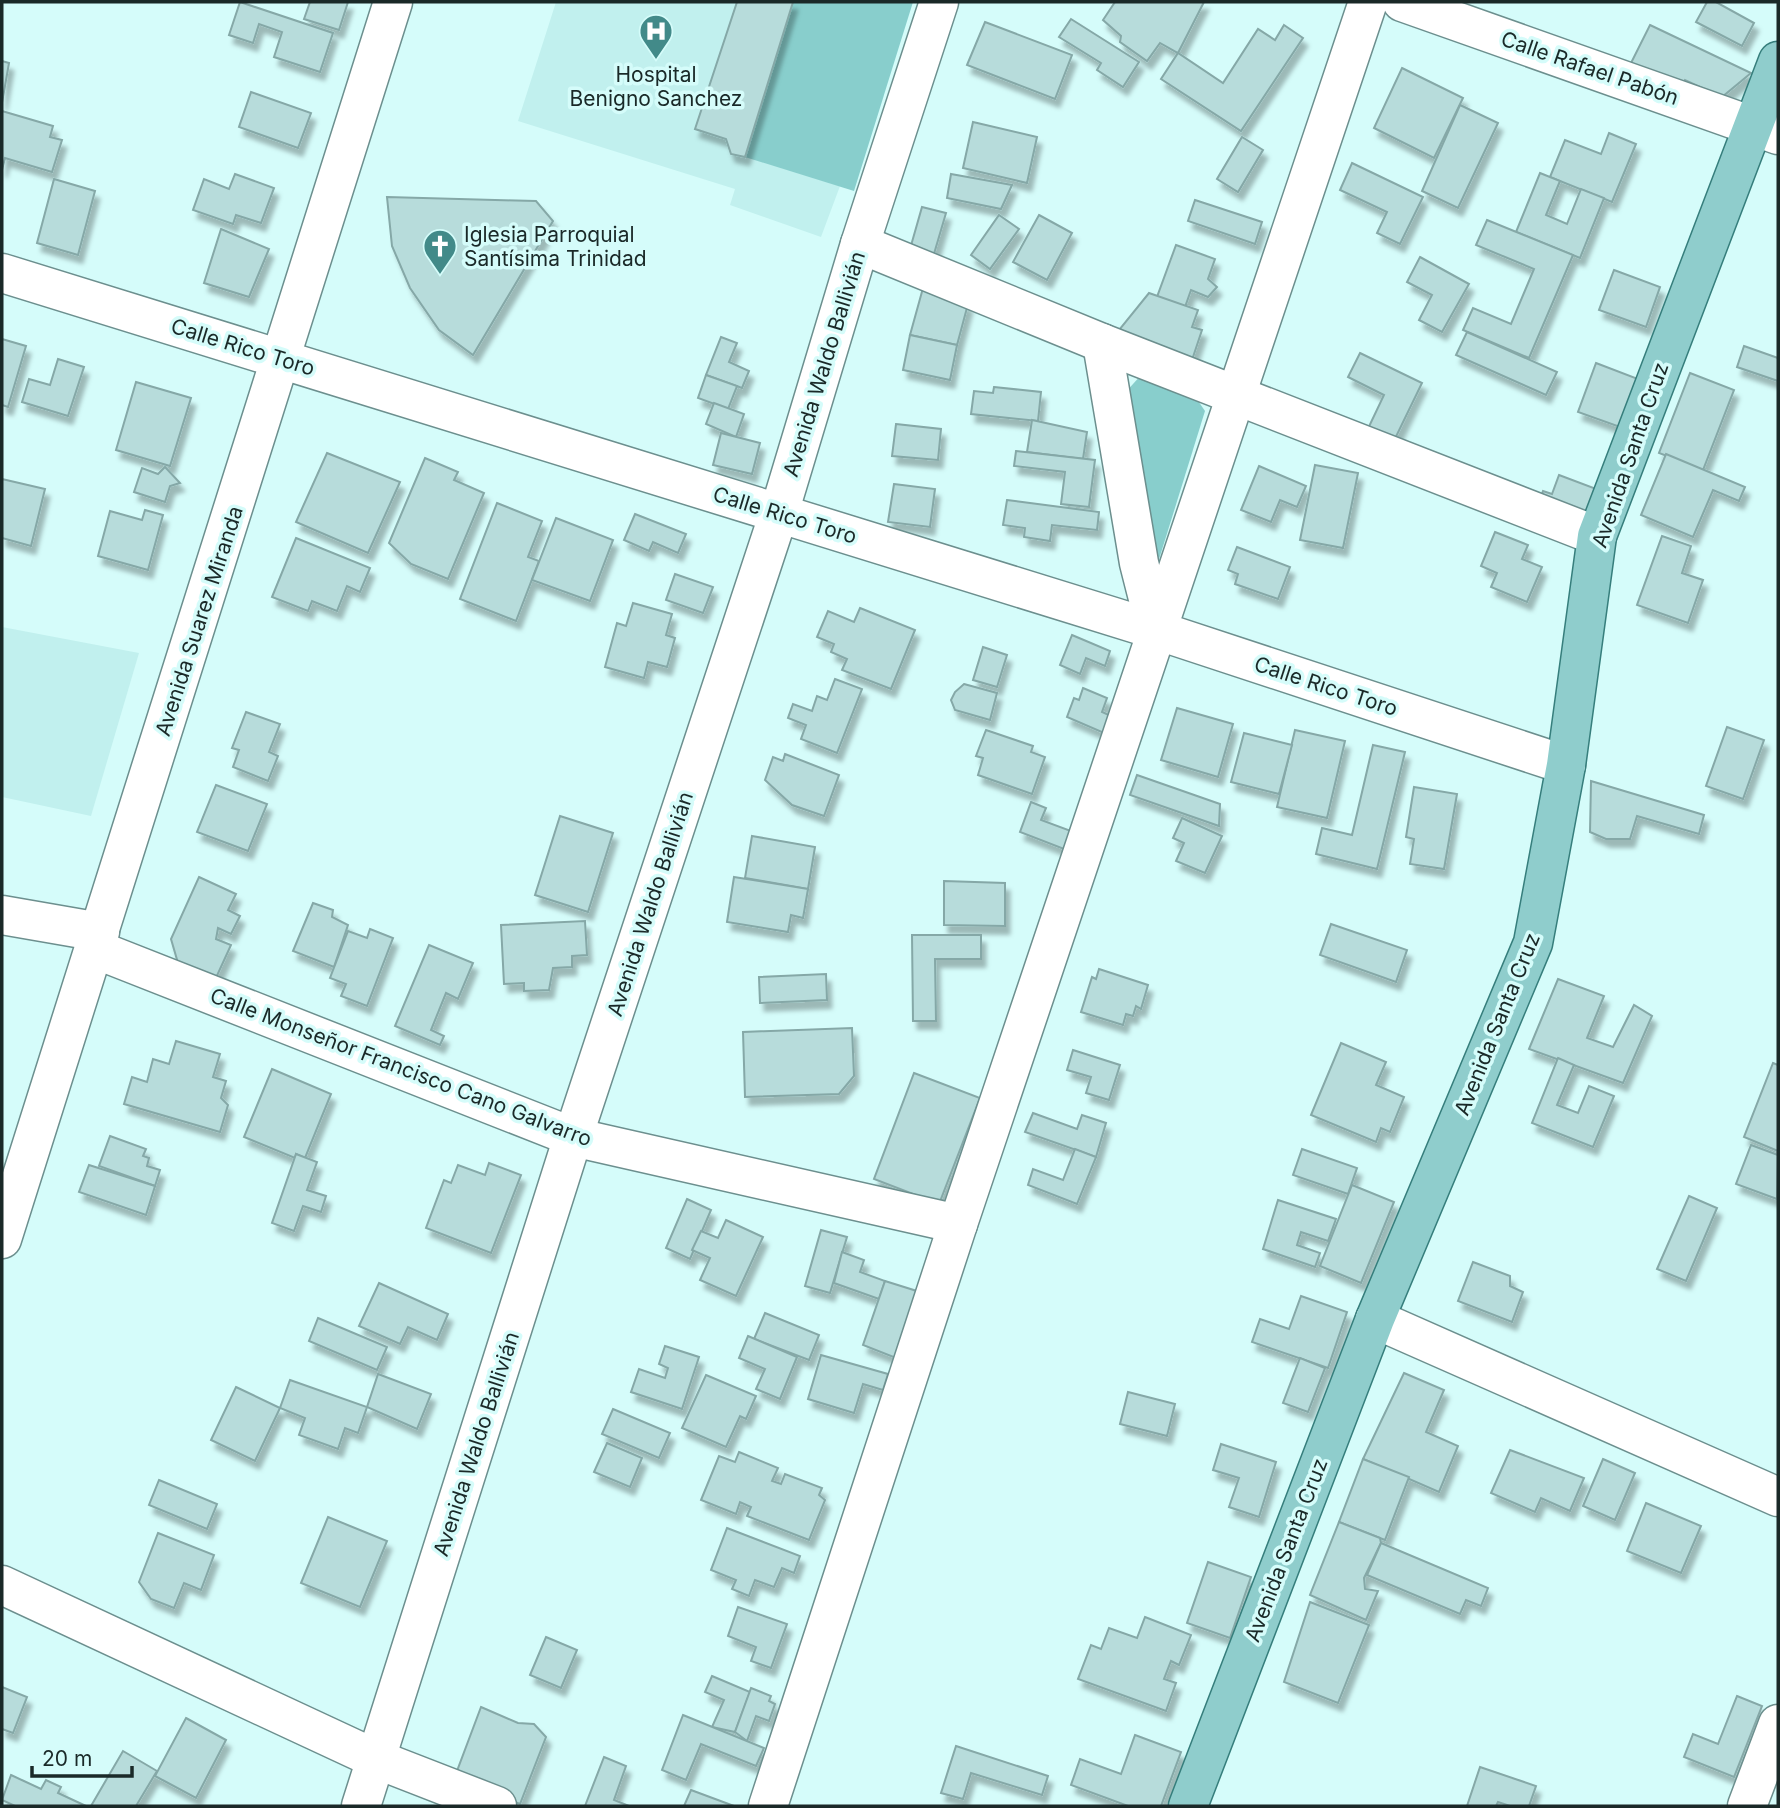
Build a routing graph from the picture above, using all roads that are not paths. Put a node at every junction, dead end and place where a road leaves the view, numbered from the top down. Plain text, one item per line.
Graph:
1 (393, 2) edge
2 (939, 2) edge
3 (1368, 2) edge
4 (1402, 2) edge
5 (1778, 61) edge
6 (1765, 130) edge
7 (860, 244) junction
8 (2, 273) edge
9 (1102, 343) junction
10 (282, 359) junction
11 (1237, 395) junction
12 (779, 513) junction
13 (1597, 536) junction
14 (1156, 630) junction
15 (1566, 765) junction
16 (2, 915) edge
17 (97, 940) junction
18 (573, 1137) junction
19 (958, 1224) junction
20 (2, 1238) edge
21 (1375, 1319) junction
22 (1778, 1497) edge
23 (2, 1585) edge
24 (1778, 1724) edge
25 (376, 1759) junction
26 (361, 1806) edge
27 (497, 1806) edge
28 (768, 1806) edge
29 (1188, 1806) edge
30 (1747, 1806) edge

1 - 10 street, Avenida Suarez Miranda
2 - 7 street, Avenida Waldo Ballivián
3 - 11 street
4 - 6 street, Calle Rafael Pabón
5 - 6 main road, Avenida Santa Cruz
6 - 13 main road, Avenida Santa Cruz
7 - 9 street
7 - 12 street, Avenida Waldo Ballivián
8 - 10 street, Calle Rico Toro
9 - 11 street
9 - 14 street
10 - 12 street, Calle Rico Toro
10 - 17 street, Avenida Suarez Miranda
11 - 13 street
11 - 14 street
12 - 14 street, Calle Rico Toro
12 - 18 street, Avenida Waldo Ballivián
13 - 15 main road, Avenida Santa Cruz
14 - 15 street, Calle Rico Toro
14 - 19 street
15 - 21 main road, Avenida Santa Cruz
16 - 17 street, Calle Monseñor Francisco Cano Galvarro
17 - 18 street, Calle Monseñor Francisco Cano Galvarro
17 - 20 street, Avenida Suarez Miranda
18 - 19 street, Calle Monseñor Francisco Cano Galvarro
18 - 25 street, Avenida Waldo Ballivián
19 - 28 street
21 - 22 street
21 - 29 main road, Avenida Santa Cruz
23 - 25 street
24 - 30 street
25 - 26 street, Avenida Waldo Ballivián
25 - 27 street

